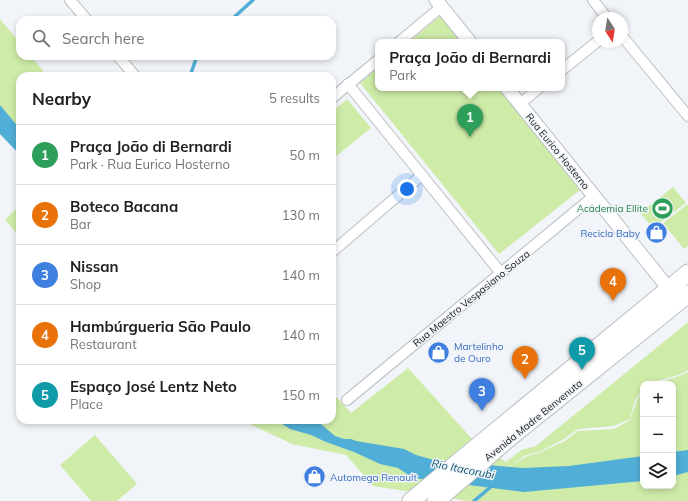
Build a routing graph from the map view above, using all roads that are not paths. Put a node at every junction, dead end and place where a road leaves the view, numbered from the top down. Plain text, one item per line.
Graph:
1 (70, 0) edge
2 (593, 0) edge
3 (438, 3) edge
4 (603, 12) edge
5 (84, 16) edge
6 (402, 39) edge
7 (468, 39) edge
8 (628, 43) edge
9 (592, 47) edge
10 (121, 60) edge
11 (375, 62) edge
12 (565, 68) edge
13 (132, 72) edge
14 (348, 84) junction
15 (509, 91) edge
16 (535, 91) edge
17 (336, 94) edge
18 (520, 104) junction
19 (688, 116) edge
20 (422, 175) junction
21 (594, 196) junction
22 (336, 249) edge
23 (501, 273) junction
24 (688, 273) edge
25 (678, 295) edge
26 (347, 400) dead end
27 (411, 501) edge
28 (436, 501) edge

1 - 5 street
2 - 4 street
3 - 6 street
3 - 7 street
8 - 19 street
9 - 12 street
10 - 13 street
11 - 14 street
14 - 17 street
14 - 20 street
15 - 18 street, Rua Eurico Hosterno
16 - 18 street
18 - 21 street, Rua Eurico Hosterno
20 - 22 street
20 - 23 street
21 - 23 street, Rua Maestro Vespasiano Souza
21 - 25 street, Rua Eurico Hosterno
23 - 26 street, Rua Maestro Vespasiano Souza
24 - 25 main road, Avenida Madre Benvenuta
25 - 27 main road, Avenida Madre Benvenuta
25 - 28 main road, Avenida Madre Benvenuta

